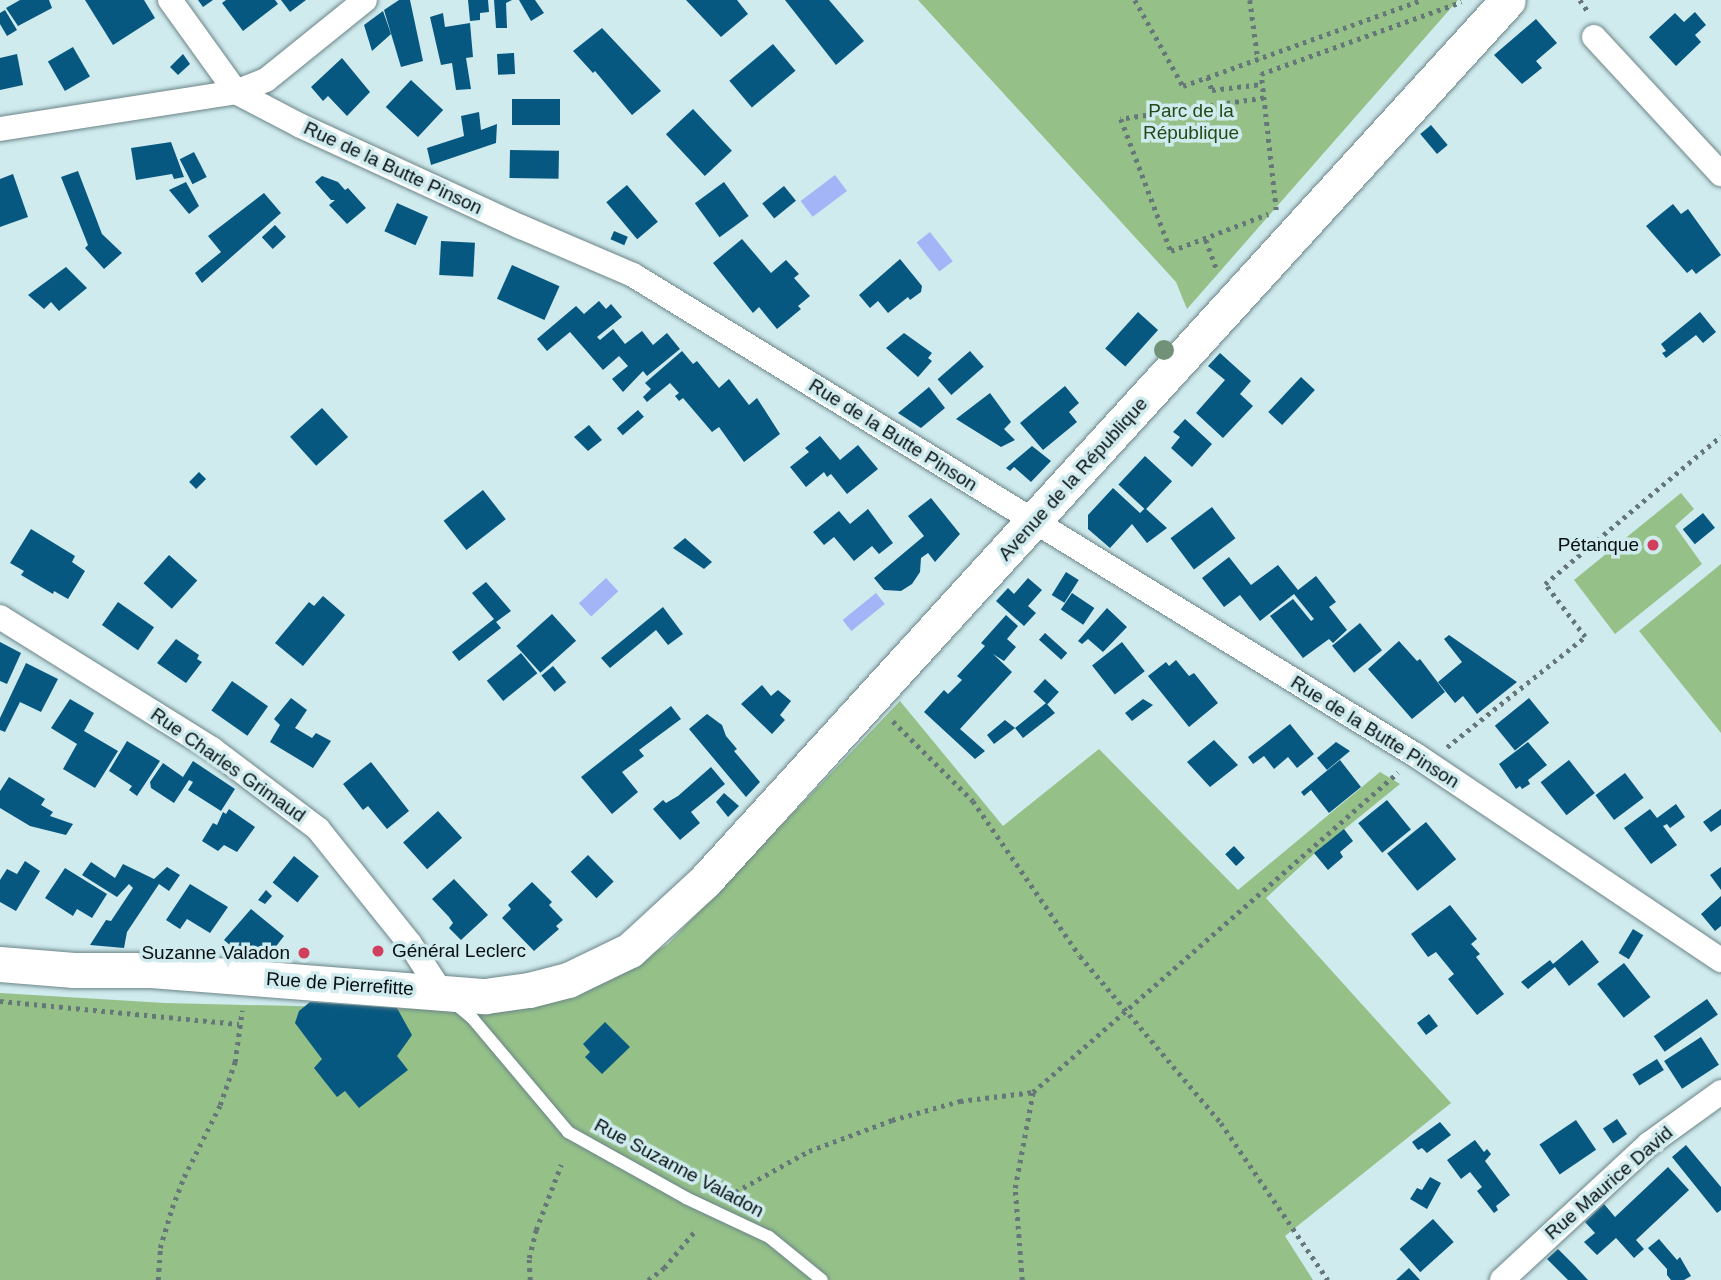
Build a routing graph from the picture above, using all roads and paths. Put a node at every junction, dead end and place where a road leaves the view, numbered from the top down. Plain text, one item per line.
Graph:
1 (170, 0) edge
2 (365, 0) edge
3 (1135, 0) edge
4 (1250, 0) edge
5 (1422, 0) edge
6 (1467, 0) edge
7 (1508, 0) edge
8 (1594, 37) dead end
9 (1258, 59) junction
10 (1208, 77) junction
11 (1262, 84) junction
12 (236, 92) junction
13 (1264, 98) junction
14 (0, 129) edge
15 (1721, 174) edge
16 (1276, 211) junction
17 (1277, 219) dead end
18 (1206, 240) junction
19 (1220, 282) dead end
20 (1721, 436) edge
21 (1033, 523) junction
22 (0, 617) edge
23 (871, 700) junction
24 (1423, 760) junction
25 (630, 950) joint
26 (1721, 960) edge
27 (0, 964) edge
28 (247, 977) junction
29 (441, 992) junction
30 (0, 1001) edge
31 (1127, 1012) junction
32 (239, 1024) junction
33 (1721, 1092) edge
34 (1033, 1093) junction
35 (561, 1165) dead end
36 (709, 1208) junction
37 (694, 1232) dead end
38 (158, 1280) edge
39 (530, 1280) edge
40 (648, 1280) edge
41 (822, 1280) edge
42 (1022, 1280) edge
43 (1328, 1280) edge
44 (1502, 1280) edge

1 - 12 street
2 - 12 street
3 - 10 path
4 - 9 path
5 - 9 path
6 - 11 path
7 - 21 street, Avenue de la République
8 - 15 street
9 - 10 path
10 - 11 path
11 - 13 path
12 - 14 street
12 - 21 street, Rue de la Butte Pinson
13 - 16 path
13 - 18 path
16 - 17 path
16 - 18 path
18 - 19 path
20 - 24 path
21 - 23 street, Avenue de la République
21 - 24 street, Rue de la Butte Pinson
22 - 29 street, Rue Charles Grimaud
23 - 25 street, Avenue de la République
23 - 31 path
24 - 26 street, Rue de la Butte Pinson
24 - 31 path
25 - 29 street, Rue de Pierrefitte
27 - 28 street, Rue de Pierrefitte
28 - 29 street, Rue de Pierrefitte
28 - 32 path
29 - 36 lane, Rue Suzanne Valadon
30 - 32 path
31 - 34 path
31 - 43 path
32 - 38 path
33 - 44 street, Rue Maurice David
34 - 36 path
34 - 42 path
35 - 39 path
36 - 41 lane, Rue Suzanne Valadon
37 - 40 path

